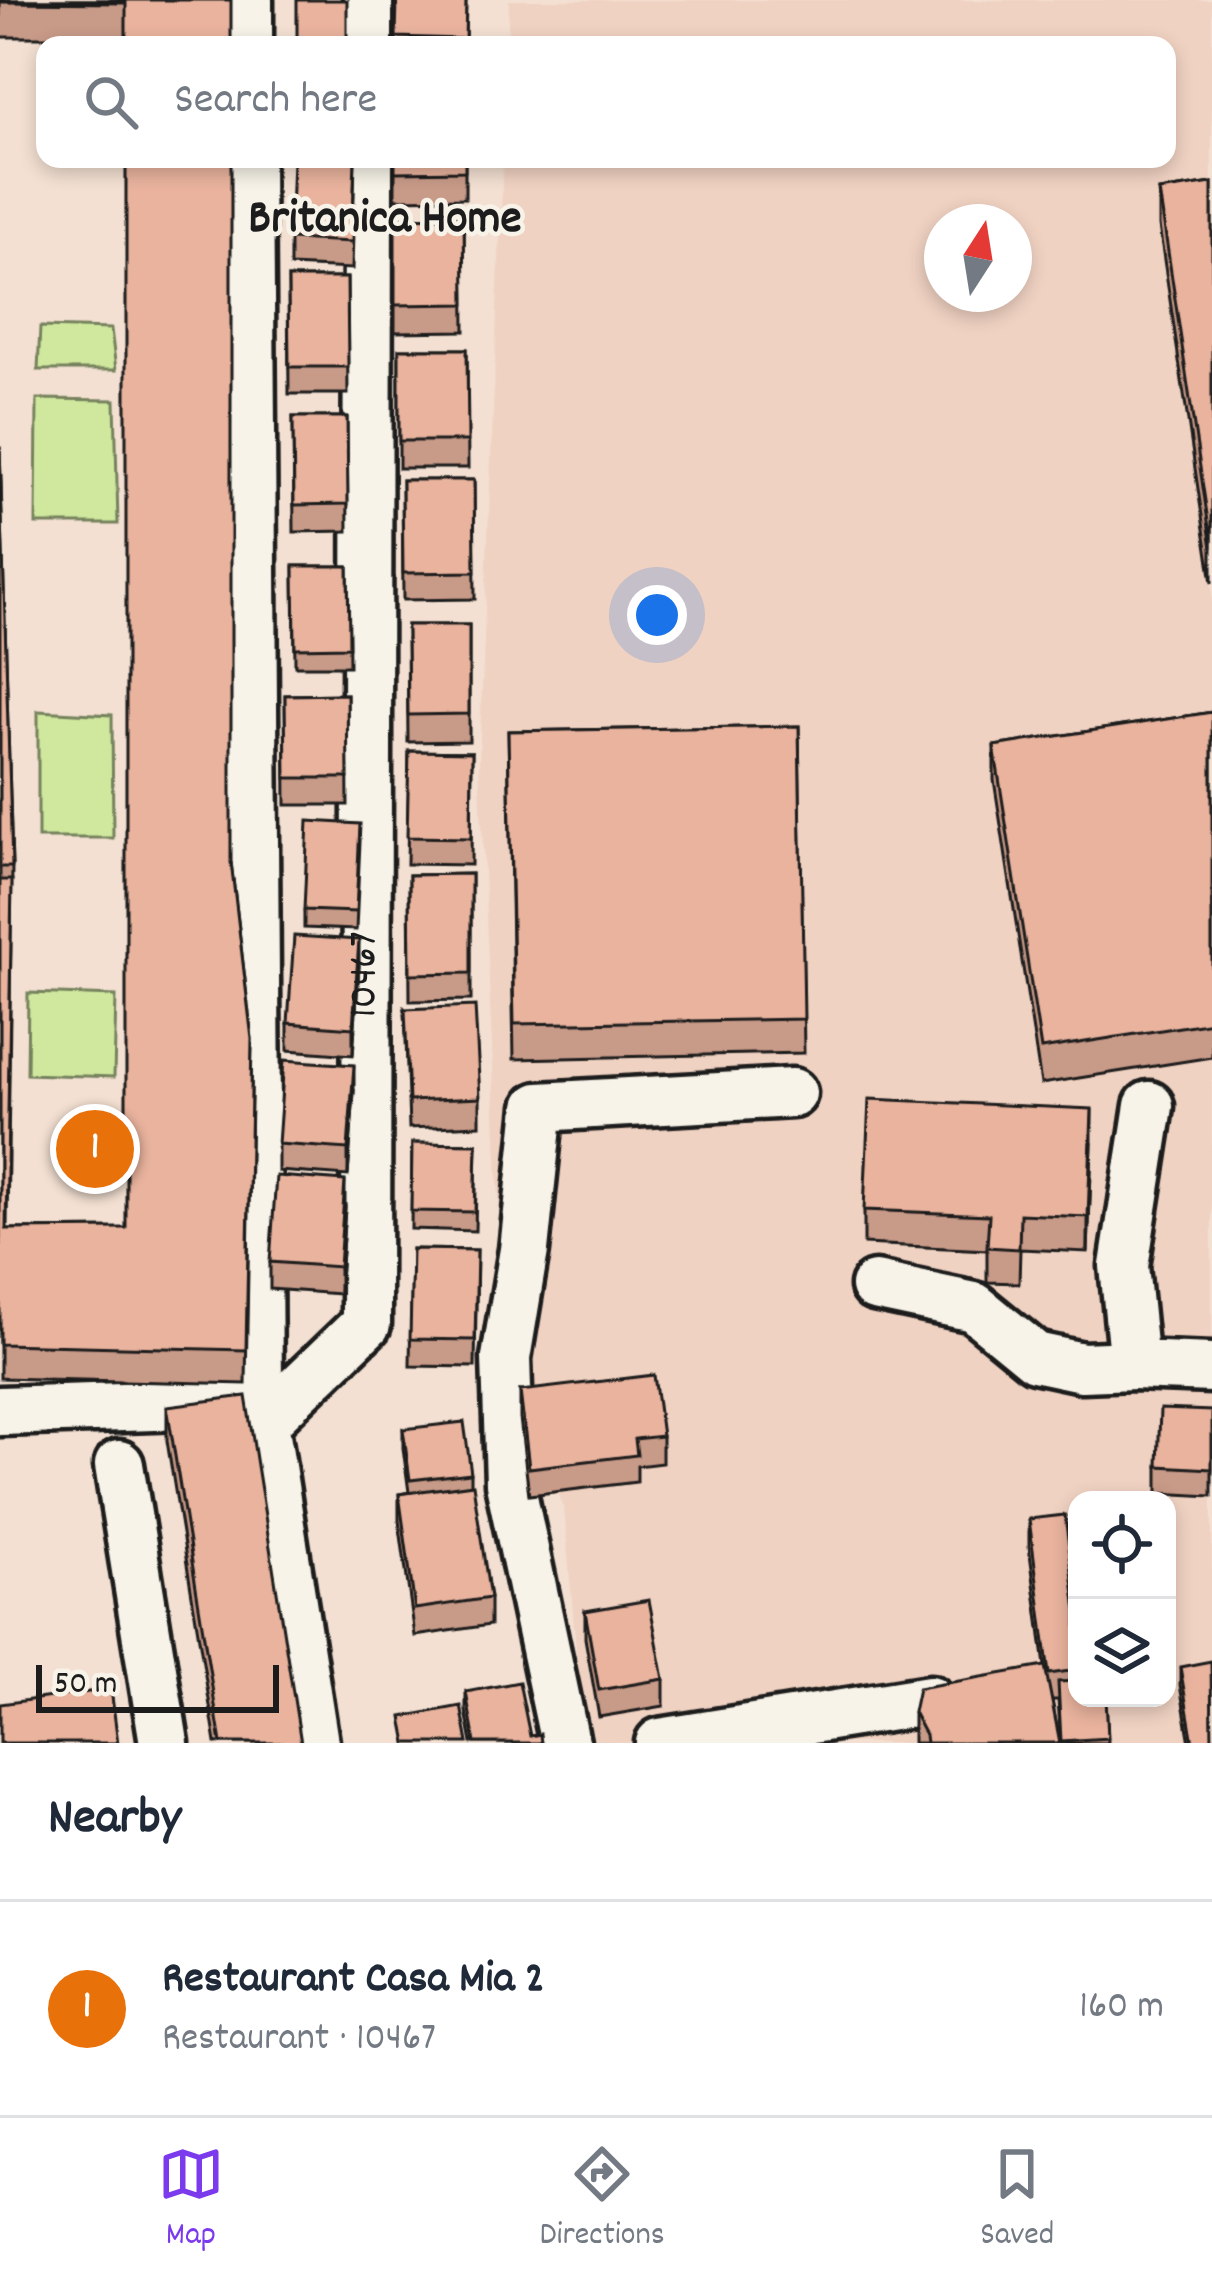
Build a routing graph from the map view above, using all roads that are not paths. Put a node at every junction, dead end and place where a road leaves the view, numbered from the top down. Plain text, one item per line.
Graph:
1 (248, 0) edge
2 (368, 0) edge
3 (248, 36) edge
4 (368, 36) edge
5 (249, 168) edge
6 (368, 168) edge
7 (792, 1093) dead end
8 (1149, 1106) dead end
9 (875, 1286) dead end
10 (1134, 1365) junction
11 (1212, 1368) edge
12 (0, 1411) edge
13 (119, 1465) dead end
14 (930, 1700) edge
15 (164, 1743) edge
16 (314, 1743) edge
17 (565, 1743) edge
18 (660, 1743) edge

1 - 3 street
2 - 4 street
5 - 12 street
6 - 16 street, 10467
7 - 17 street
8 - 10 street
9 - 10 street
10 - 11 street
13 - 15 street
14 - 18 street

